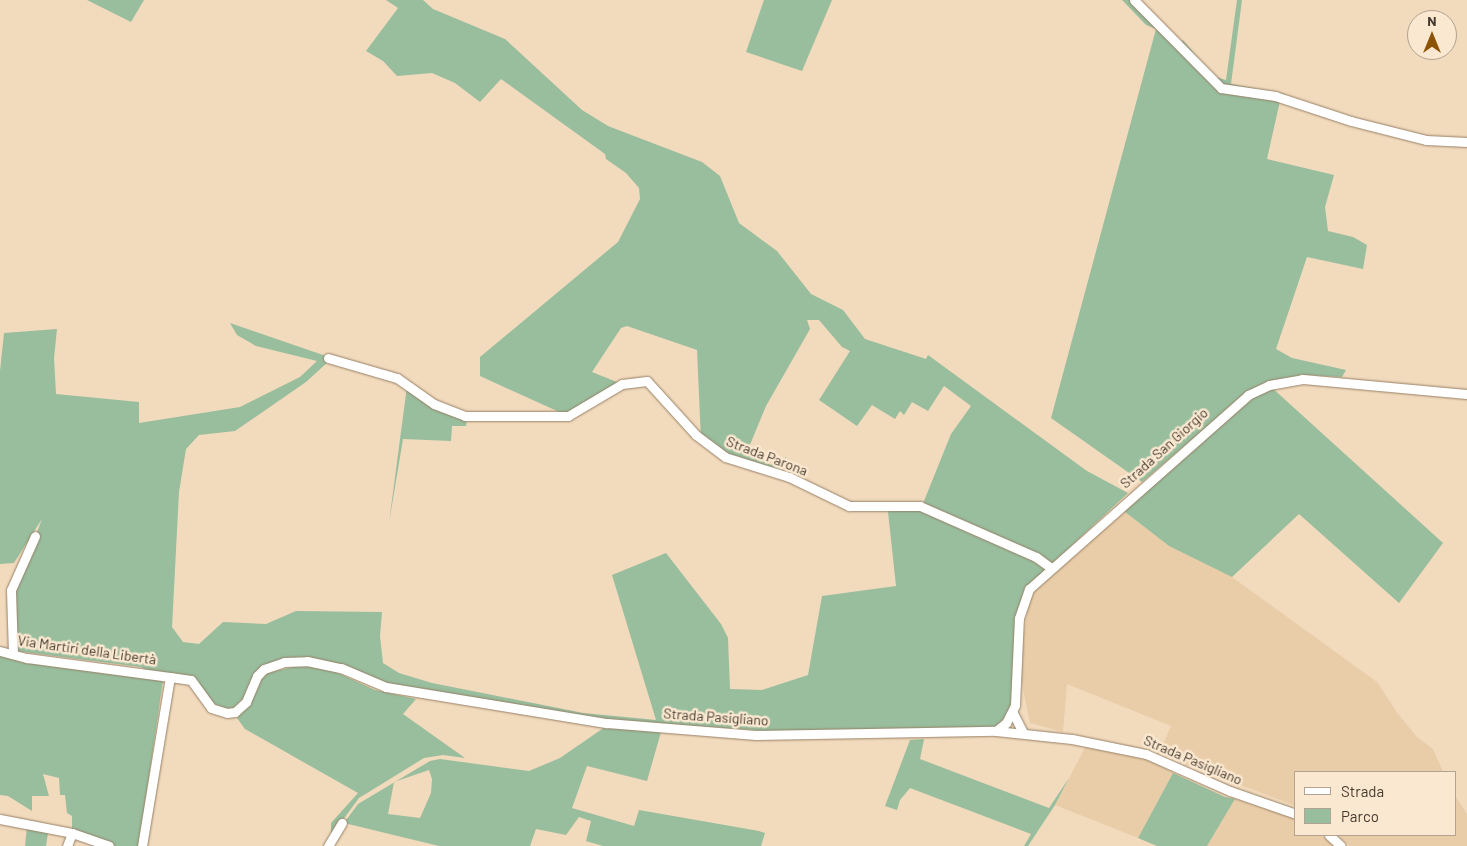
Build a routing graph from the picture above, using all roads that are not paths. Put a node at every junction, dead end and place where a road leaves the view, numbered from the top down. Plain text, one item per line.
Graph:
1 (1134, 0) edge
2 (1467, 142) edge
3 (328, 358) dead end
4 (1467, 394) edge
5 (35, 536) dead end
6 (1051, 568) junction
7 (0, 650) edge
8 (13, 654) junction
9 (170, 678) junction
10 (1013, 713) junction
11 (996, 730) junction
12 (1023, 733) junction
13 (1294, 813) edge
14 (0, 819) edge
15 (342, 823) dead end
16 (72, 833) junction
17 (1330, 836) edge
18 (67, 846) edge
19 (109, 846) edge
20 (142, 846) edge
21 (328, 846) edge
22 (1341, 846) edge

1 - 2 street
3 - 6 street, Strada Parona
4 - 6 street, Strada San Giorgio
5 - 8 street
6 - 10 street, Strada San Giorgio
7 - 8 street, Via Martiri della Libertà
8 - 9 street, Via Martiri della Libertà
9 - 11 street, Strada Pasigliano
9 - 20 street
10 - 11 street
10 - 12 street
11 - 12 street, Strada Pasigliano
12 - 13 street, Strada Pasigliano
14 - 16 street
15 - 21 street
16 - 18 street
16 - 19 street
17 - 22 street

